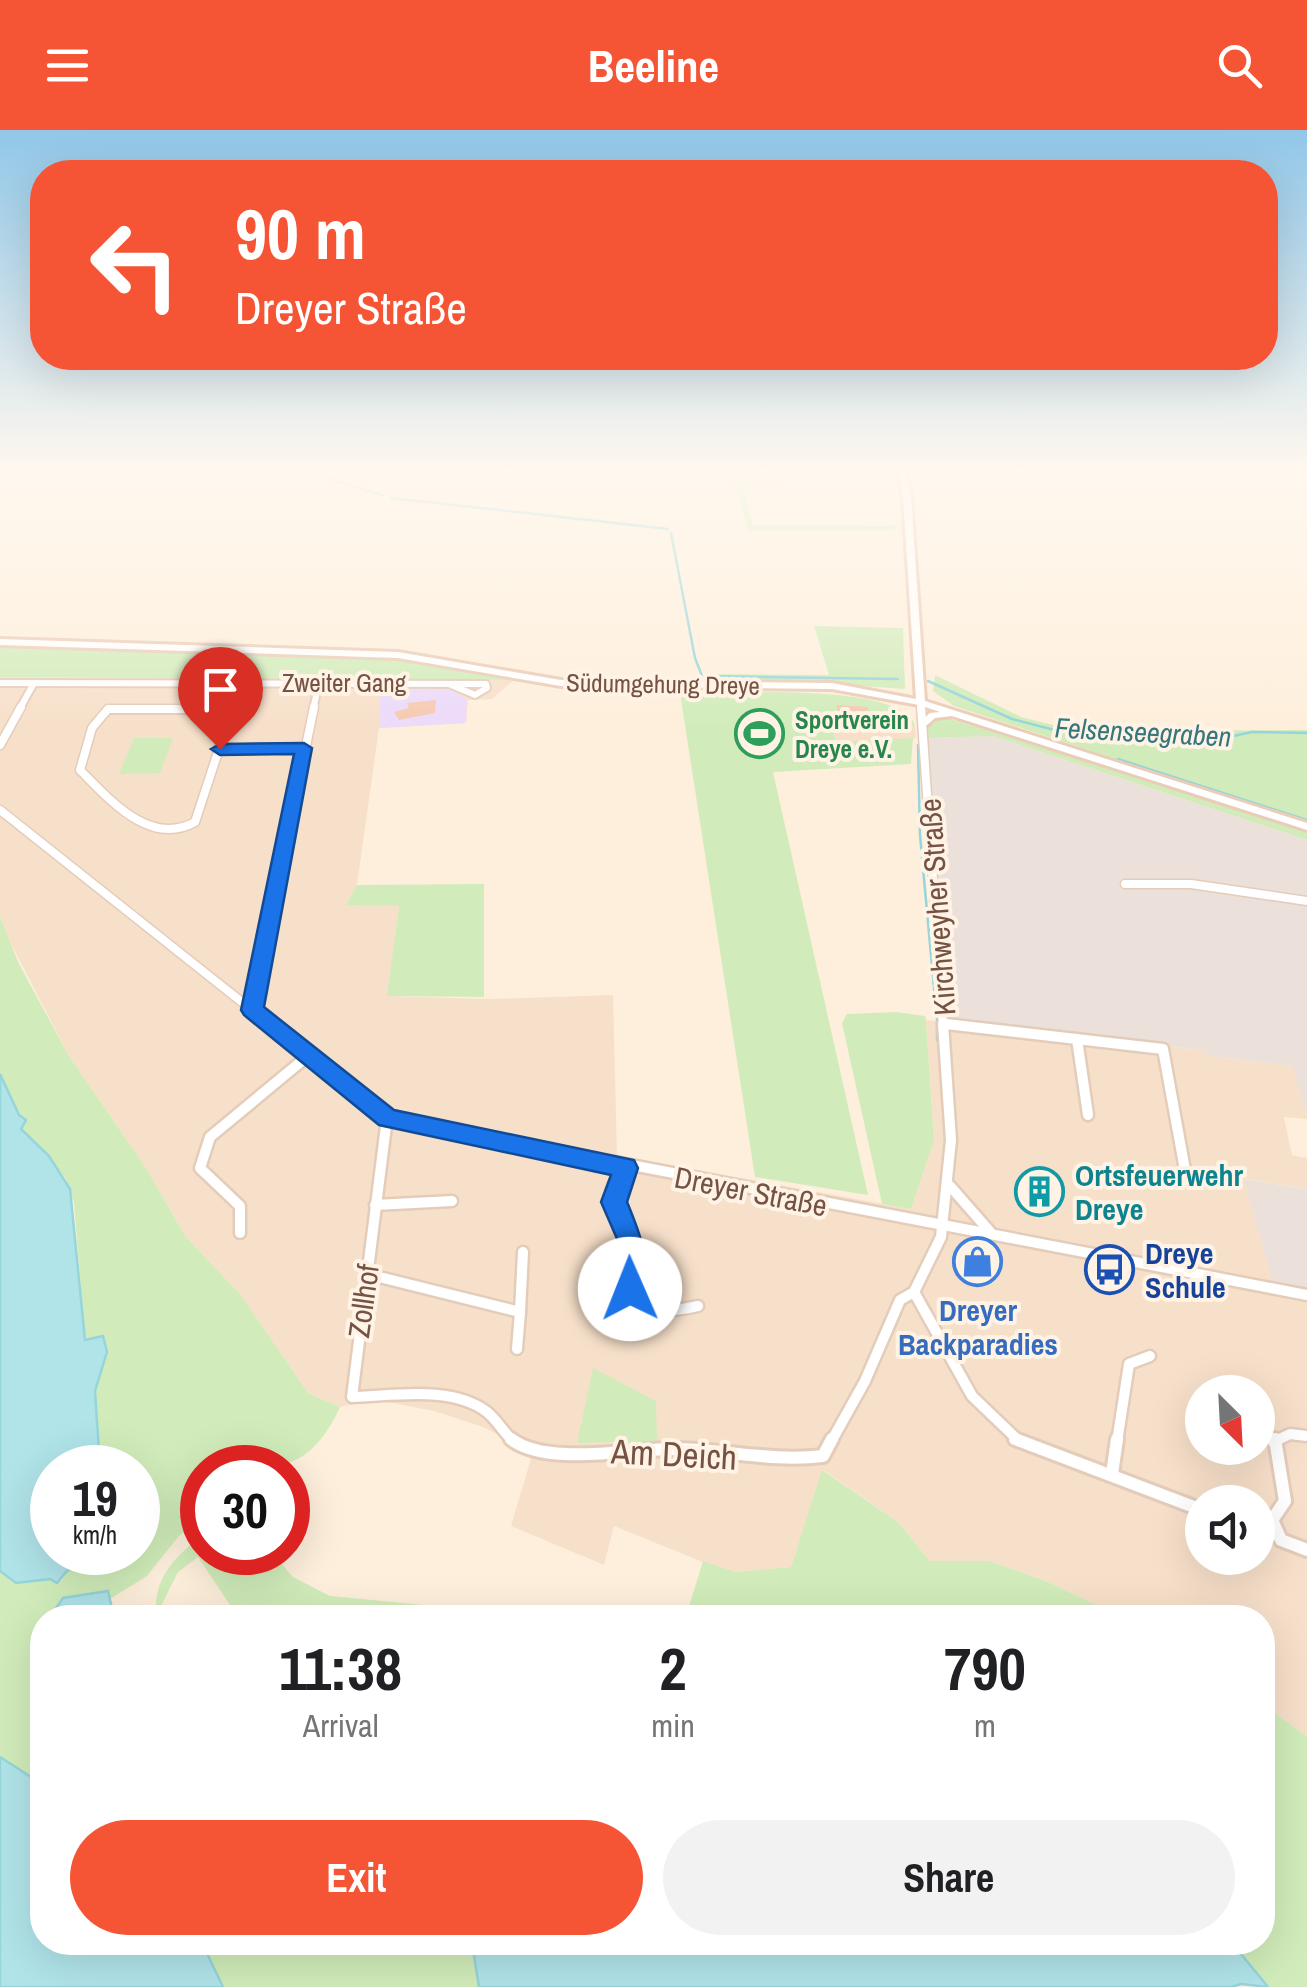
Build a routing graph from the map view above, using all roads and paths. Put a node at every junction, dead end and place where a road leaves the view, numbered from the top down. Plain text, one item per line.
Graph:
1 (911, 555) edge
2 (0, 642) edge
3 (320, 682) junction
4 (919, 682) junction
5 (0, 683) edge
6 (34, 683) junction
7 (448, 684) junction
8 (890, 695) junction
9 (922, 704) junction
10 (962, 716) junction
11 (924, 723) junction
12 (0, 744) edge
13 (304, 748) junction
14 (220, 749) junction
15 (0, 810) edge
16 (1307, 828) edge
17 (1125, 884) dead end
18 (1307, 901) edge
19 (252, 1010) junction
20 (946, 1024) junction
21 (1076, 1039) junction
22 (309, 1054) junction
23 (1088, 1114) dead end
24 (387, 1118) junction
25 (626, 1168) junction
26 (1185, 1170) dead end
27 (950, 1186) junction
28 (452, 1201) dead end
29 (375, 1205) junction
30 (944, 1228) junction
31 (240, 1233) dead end
32 (994, 1236) junction
33 (523, 1252) dead end
34 (367, 1274) junction
35 (914, 1292) junction
36 (1307, 1296) edge
37 (698, 1306) dead end
38 (520, 1312) junction
39 (518, 1349) dead end
40 (1150, 1356) dead end
41 (352, 1397) joint
42 (1307, 1436) edge
43 (1112, 1474) junction
44 (1185, 1503) edge
45 (1275, 1516) edge
46 (1275, 1527) edge
47 (1307, 1550) edge

1 - 4 main road, Kirchweyher Straße
2 - 8 main road, Südumgehung Dreye
3 - 6 street, Zweiter Gang
3 - 7 street, Zweiter Gang
3 - 13 street
4 - 8 main road
4 - 9 main road, Kirchweyher Straße
4 - 10 main road
5 - 6 street, Zweiter Gang
6 - 12 street
7 - 7 street, Zweiter Gang
8 - 9 main road, Südumgehung Dreye
9 - 10 main road, Südumgehung Dreye
9 - 11 street, Kirchweyher Straße
10 - 11 main road
10 - 16 main road, Südumgehung Dreye
11 - 20 street, Kirchweyher Straße
13 - 14 street
13 - 19 street
14 - 14 street
15 - 19 street, Dreyer Straße
17 - 18 street
19 - 22 street, Dreyer Straße
20 - 21 street
20 - 27 street, Kirchweyher Straße
21 - 23 street
21 - 26 street
22 - 24 street, Dreyer Straße
22 - 31 street
24 - 25 street, Dreyer Straße
24 - 29 street, Zollhof
25 - 30 street, Dreyer Straße
25 - 37 street
27 - 30 street, Kirchweyher Straße
27 - 32 street
28 - 29 street
29 - 34 street, Zollhof
30 - 32 street, Dreyer Straße
30 - 35 street, Am Deich
32 - 36 street, Dreyer Straße
33 - 38 street
34 - 38 street
34 - 41 street, Zollhof
35 - 41 street, Am Deich
35 - 43 street
38 - 39 street
40 - 43 street
42 - 45 street
43 - 44 street
46 - 47 street

